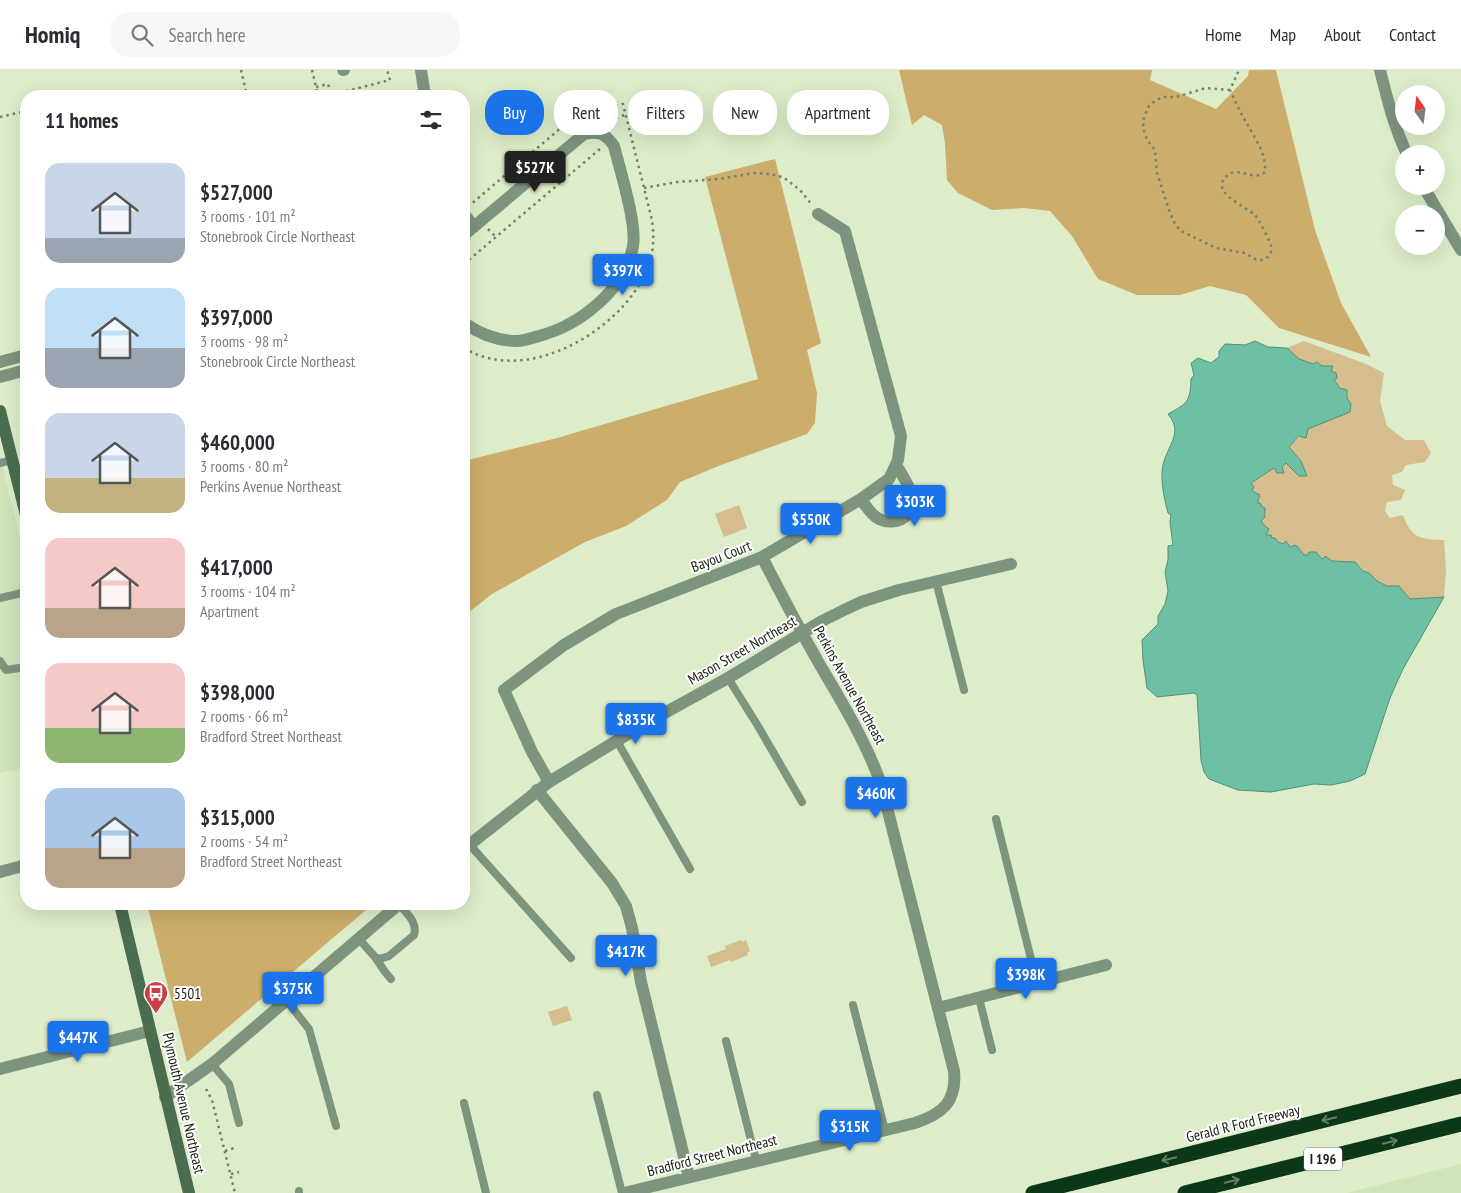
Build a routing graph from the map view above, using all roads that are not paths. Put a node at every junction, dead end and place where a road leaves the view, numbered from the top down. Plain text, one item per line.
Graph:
1 (421, 70) edge
2 (1380, 70) edge
3 (423, 90) edge
4 (1402, 145) edge
5 (1428, 195) edge
6 (818, 214) road end
7 (470, 221) edge
8 (474, 227) junction
9 (470, 230) edge
10 (1461, 250) edge
11 (470, 327) edge
12 (20, 357) edge
13 (0, 362) edge
14 (20, 372) edge
15 (0, 377) edge
16 (0, 411) edge
17 (6, 461) edge
18 (896, 464) junction
19 (20, 499) edge
20 (861, 499) junction
21 (762, 558) junction
22 (1011, 564) dead end
23 (936, 581) junction
24 (20, 593) edge
25 (0, 598) edge
26 (802, 634) junction
27 (0, 661) edge
28 (20, 667) edge
29 (728, 678) junction
30 (964, 690) dead end
31 (617, 741) junction
32 (549, 782) junction
33 (537, 790) junction
34 (802, 802) dead end
35 (996, 819) dead end
36 (470, 843) edge
37 (470, 850) edge
38 (20, 867) edge
39 (690, 868) dead end
40 (0, 872) edge
41 (121, 910) edge
42 (392, 910) edge
43 (404, 910) edge
44 (358, 938) junction
45 (375, 957) junction
46 (571, 958) dead end
47 (1106, 965) dead end
48 (391, 980) dead end
49 (1037, 983) junction
50 (979, 998) junction
51 (286, 1002) junction
52 (853, 1005) dead end
53 (938, 1008) junction
54 (150, 1031) junction
55 (726, 1041) dead end
56 (992, 1050) dead end
57 (212, 1064) junction
58 (0, 1069) edge
59 (1461, 1086) edge
60 (597, 1095) dead end
61 (165, 1097) junction
62 (464, 1103) dead end
63 (239, 1123) dead end
64 (1461, 1124) edge
65 (336, 1126) dead end
66 (884, 1130) junction
67 (756, 1160) junction
68 (689, 1177) junction
69 (189, 1193) edge
70 (486, 1193) edge
71 (623, 1193) edge
72 (1033, 1193) edge
73 (1185, 1193) edge

1 - 3 street
2 - 4 street
5 - 10 street
6 - 18 street, Bayou Court
7 - 8 street
8 - 9 street
8 - 11 street
12 - 13 street
14 - 15 street
16 - 17 main road
17 - 19 main road
18 - 20 street, Bayou Court
18 - 20 street
20 - 21 street, Bayou Court
21 - 26 street, Perkins Avenue Northeast
21 - 32 street, Bayou Court
22 - 23 street, Mason Street Northeast
23 - 26 street, Mason Street Northeast
23 - 30 lane
24 - 25 lane
26 - 29 street, Mason Street Northeast
26 - 53 street, Perkins Avenue Northeast
27 - 28 lane
29 - 31 street, Mason Street Northeast
29 - 34 lane
31 - 32 street, Mason Street Northeast
31 - 39 lane
32 - 33 street, Mason Street Northeast
33 - 36 street, Mason Street Northeast
33 - 68 street
35 - 49 lane
37 - 46 lane
38 - 40 street
41 - 54 main road, Plymouth Avenue Northeast
42 - 44 street
43 - 45 lane
44 - 45 lane
44 - 51 street
45 - 48 lane
47 - 49 street
49 - 50 street
50 - 53 street
50 - 56 lane
51 - 57 street
51 - 65 lane
52 - 66 lane
53 - 66 street, Bradford Street Northeast
54 - 58 street
54 - 61 main road, Plymouth Avenue Northeast
55 - 67 lane
57 - 61 street
57 - 63 lane
59 -> 72 highway, Gerald R Ford Freeway / I 196
60 - 71 lane
61 - 69 main road, Plymouth Avenue Northeast
62 - 70 lane
73 -> 64 highway, I 196
66 - 67 street, Bradford Street Northeast
67 - 68 street, Bradford Street Northeast
68 - 71 street, Bradford Street Northeast

